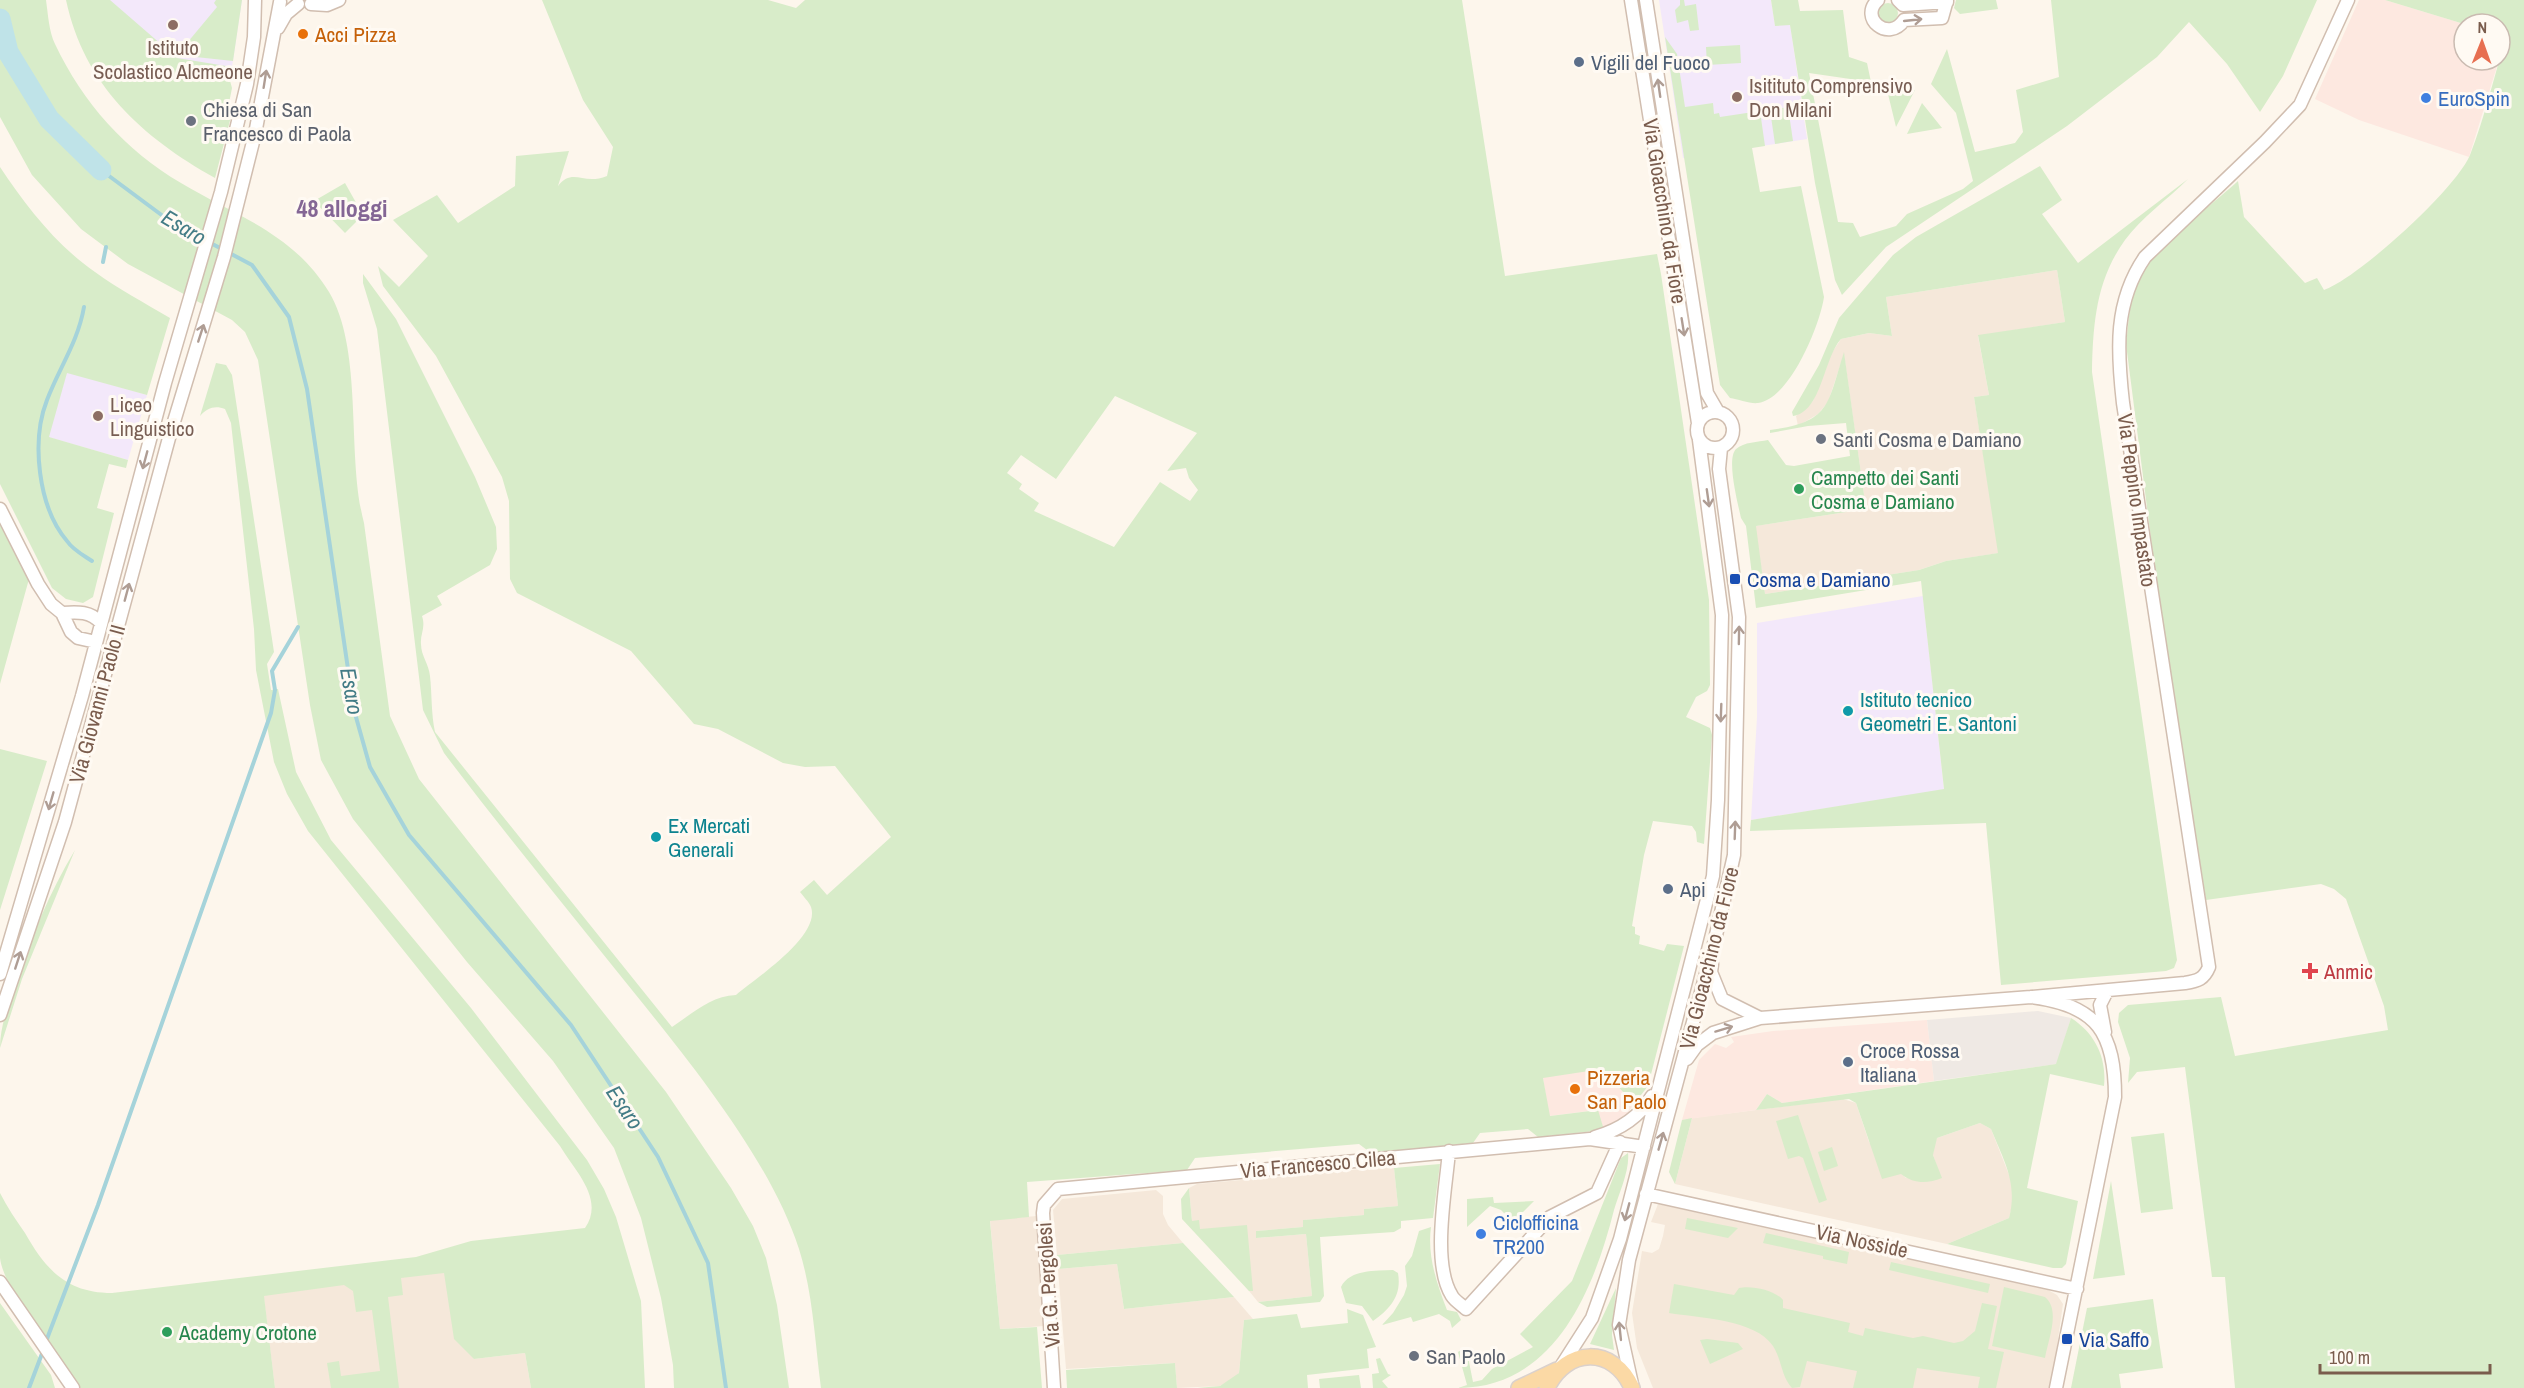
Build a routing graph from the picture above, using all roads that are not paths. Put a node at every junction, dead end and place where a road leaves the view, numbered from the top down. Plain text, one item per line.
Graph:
1 (255, 0) edge
2 (339, 0) edge
3 (1631, 0) edge
4 (1646, 0) edge
5 (1878, 0) edge
6 (1898, 0) edge
7 (2348, 0) edge
8 (281, 1) edge
9 (1947, 1) edge
10 (296, 2) edge
11 (312, 2) edge
12 (271, 40) junction
13 (1718, 412) junction
14 (1698, 423) junction
15 (1699, 440) junction
16 (1721, 448) junction
17 (0, 509) edge
18 (62, 613) junction
19 (99, 633) junction
20 (114, 640) junction
21 (1714, 944) junction
22 (0, 975) edge
23 (2107, 991) junction
24 (2031, 997) junction
25 (0, 1015) edge
26 (1760, 1018) junction
27 (2106, 1037) junction
28 (1659, 1085) junction
29 (1676, 1088) junction
30 (1590, 1139) junction
31 (1620, 1142) junction
32 (1644, 1147) junction
33 (1449, 1151) junction
34 (1646, 1194) junction
35 (1050, 1197) joint
36 (0, 1282) edge
37 (2077, 1289) junction
38 (58, 1365) junction
39 (1559, 1368) junction
40 (1055, 1384) edge
41 (64, 1388) edge
42 (73, 1388) edge
43 (1519, 1388) edge
44 (1547, 1388) edge
45 (1632, 1388) edge
46 (2056, 1388) edge

1 - 8 street
1 -> 19 street, Via Giovanni Paolo II
2 - 11 street
3 -> 14 street, Via Gioacchino da Fiore
13 -> 4 street, Via Gioacchino da Fiore
5 -> 9 street
6 - 9 street
7 - 23 street, Via Peppino Impastato
8 - 12 street
10 - 11 street
10 - 12 street
20 -> 12 street, Via Giovanni Paolo II
13 - 14 street
13 - 16 street
14 - 15 street
15 - 16 street
15 -> 28 street, Via Gioacchino da Fiore
21 -> 16 street, Via Gioacchino da Fiore
17 - 18 street
18 - 19 street
18 - 19 street
19 - 20 street
19 -> 22 street, Via Giovanni Paolo II
25 -> 20 street, Via Giovanni Paolo II
21 - 26 street
21 - 29 street, Via Gioacchino da Fiore
23 - 24 street, Via Peppino Impastato
23 - 27 street
24 - 26 street
24 - 27 street
29 -> 26 street
27 - 37 street
28 - 30 street
28 - 32 street, Via Gioacchino da Fiore
34 -> 29 street, Via Gioacchino da Fiore
30 - 31 street
30 - 33 street, Via Francesco Cilea
31 - 32 street
31 - 33 street
32 -> 39 street, Via Gioacchino da Fiore
33 - 35 street, Via Francesco Cilea
34 - 37 street, Via Nosside
45 -> 34 street, Via Gioacchino da Fiore
35 - 40 street, Via G. Pergolesi
36 - 38 street
37 - 46 street
38 - 41 street
38 - 42 street
39 - 43 main road
39 - 44 main road
39 - 45 main road

